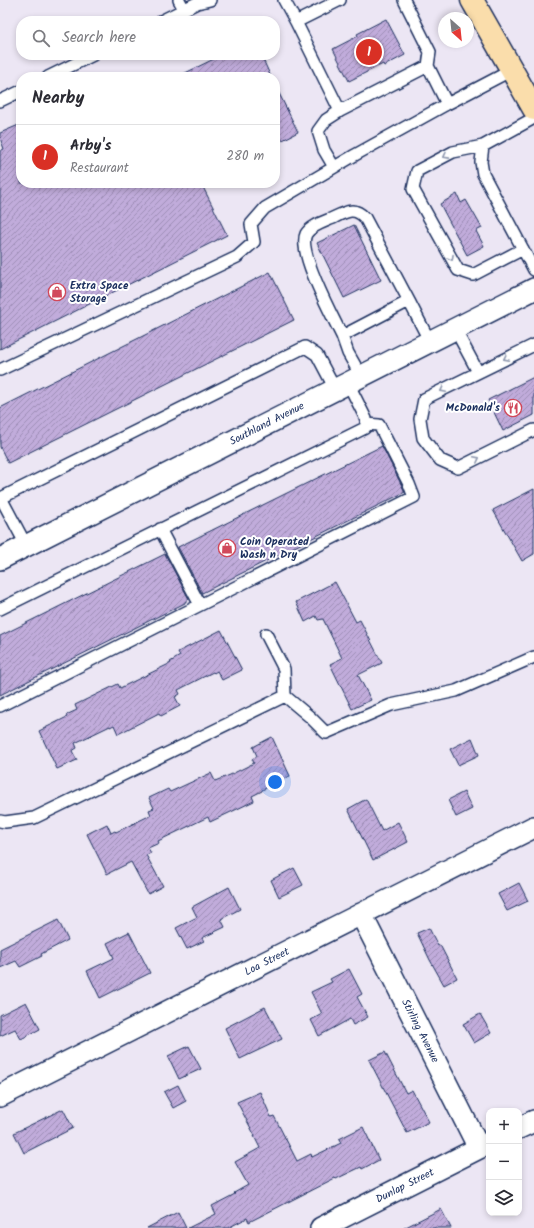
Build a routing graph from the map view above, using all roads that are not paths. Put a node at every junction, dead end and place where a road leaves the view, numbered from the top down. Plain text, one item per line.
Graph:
1 (210, 0) edge
2 (284, 0) edge
3 (340, 0) edge
4 (404, 0) edge
5 (472, 0) edge
6 (182, 5) edge
7 (168, 16) edge
8 (296, 22) junction
9 (83, 60) edge
10 (428, 66) junction
11 (512, 70) junction
12 (58, 72) edge
13 (16, 93) edge
14 (0, 101) edge
15 (447, 104) junction
16 (534, 109) edge
17 (340, 111) junction
18 (534, 118) edge
19 (483, 146) junction
20 (334, 167) junction
21 (522, 249) junction
22 (534, 270) edge
23 (534, 289) edge
24 (409, 302) junction
25 (455, 329) junction
26 (342, 336) junction
27 (430, 342) junction
28 (534, 344) edge
29 (0, 370) edge
30 (478, 372) junction
31 (348, 383) junction
32 (366, 424) junction
33 (534, 430) edge
34 (0, 499) edge
35 (160, 529) junction
36 (26, 545) junction
37 (0, 559) edge
38 (200, 605) junction
39 (0, 609) edge
40 (266, 634) dead end
41 (534, 657) edge
42 (285, 696) junction
43 (0, 706) edge
44 (0, 821) edge
45 (534, 827) edge
46 (361, 914) junction
47 (0, 1096) edge
48 (534, 1121) edge
49 (522, 1127) edge
50 (484, 1146) edge
51 (321, 1228) edge

1 - 6 lane
2 - 8 lane
3 - 8 lane
4 - 10 lane
5 - 11 main road
6 - 7 lane
8 - 17 lane
9 - 12 lane
10 - 15 lane
10 - 17 lane
11 - 15 lane
11 - 16 main road
13 - 14 lane
15 - 20 lane
17 - 20 lane
18 - 19 lane
19 - 21 lane
19 -> 21 lane
20 - 29 lane
21 - 22 lane
23 - 25 street, Southland Avenue
24 - 26 lane
24 - 26 lane
24 - 27 lane
25 - 27 street, Southland Avenue
25 - 30 lane
26 - 31 lane
27 - 31 street, Southland Avenue
28 -> 30 lane
30 -> 33 lane
31 - 32 lane
31 - 34 lane
31 - 36 street, Southland Avenue
32 - 35 lane
32 - 38 lane
34 - 36 lane
35 - 38 lane
35 - 39 lane
36 - 37 street, Southland Avenue
38 - 43 lane
40 - 42 lane
41 - 42 lane
42 - 44 lane
45 - 46 street, Loa Street
46 - 47 street, Loa Street
46 - 50 street, Stirling Avenue
48 - 49 street
50 - 51 street, Dunlap Street

